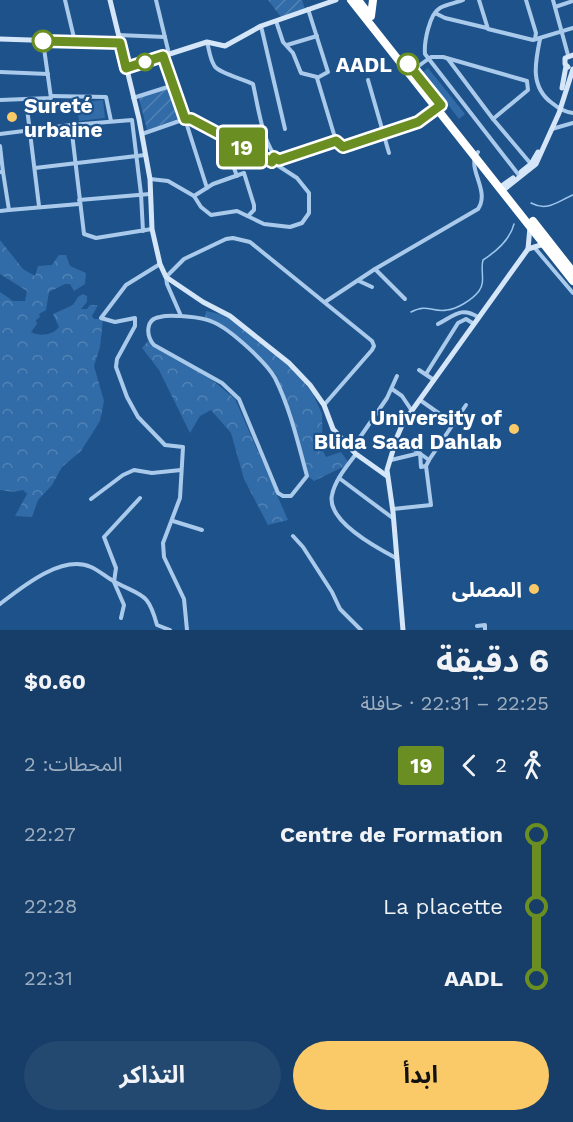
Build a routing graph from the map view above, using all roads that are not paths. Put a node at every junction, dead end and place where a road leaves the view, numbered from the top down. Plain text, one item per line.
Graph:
1 (65, 0) edge
2 (110, 0) edge
3 (156, 0) edge
4 (336, 0) edge
5 (351, 0) edge
6 (358, 0) edge
7 (373, 0) edge
8 (463, 0) edge
9 (479, 0) edge
10 (526, 0) edge
11 (553, 0) edge
12 (573, 1) edge
13 (555, 7) junction
14 (308, 9) junction
15 (435, 12) junction
16 (371, 16) junction
17 (276, 21) junction
18 (261, 26) junction
19 (573, 28) edge
20 (488, 29) junction
21 (561, 32) junction
22 (118, 35) junction
23 (317, 36) junction
24 (165, 37) junction
25 (0, 39) edge
26 (540, 39) junction
27 (534, 40) junction
28 (43, 41) junction
29 (75, 42) junction
30 (207, 42) junction
31 (120, 43) junction
32 (286, 45) junction
33 (166, 55) junction
34 (571, 55) edge
35 (428, 58) junction
36 (447, 58) junction
37 (126, 68) junction
38 (413, 70) junction
39 (571, 70) edge
40 (0, 72) edge
41 (48, 74) junction
42 (317, 77) junction
43 (368, 80) dead end
44 (174, 85) junction
45 (51, 96) junction
46 (133, 98) junction
47 (0, 100) edge
48 (26, 100) junction
49 (439, 106) junction
50 (559, 108) junction
51 (573, 113) edge
52 (139, 119) junction
53 (185, 119) junction
54 (493, 119) junction
55 (132, 120) junction
56 (111, 121) junction
57 (573, 123) edge
58 (71, 125) junction
59 (285, 129) dead end
60 (552, 129) junction
61 (30, 130) junction
62 (0, 134) edge
63 (142, 134) junction
64 (383, 134) junction
65 (222, 136) junction
66 (336, 141) junction
67 (0, 146) edge
68 (389, 153) dead end
69 (476, 154) junction
70 (146, 155) junction
71 (136, 156) junction
72 (275, 159) junction
73 (75, 163) junction
74 (532, 165) junction
75 (34, 168) junction
76 (2, 172) edge
77 (518, 174) junction
78 (237, 176) junction
79 (150, 179) junction
80 (505, 186) junction
81 (207, 188) junction
82 (141, 194) junction
83 (150, 194) junction
84 (194, 196) junction
85 (79, 202) junction
86 (39, 206) junction
87 (9, 210) junction
88 (0, 211) edge
89 (248, 216) junction
90 (531, 227) junction
91 (152, 229) junction
92 (143, 231) junction
93 (544, 244) junction
94 (531, 248) junction
95 (160, 264) junction
96 (375, 269) junction
97 (573, 272) edge
98 (166, 277) junction
99 (358, 281) junction
100 (573, 281) edge
101 (372, 287) dead end
102 (573, 293) edge
103 (405, 299) dead end
104 (325, 302) junction
105 (181, 316) junction
106 (478, 317) junction
107 (438, 324) dead end
108 (474, 324) junction
109 (419, 370) dead end
110 (426, 375) junction
111 (397, 376) dead end
112 (435, 380) junction
113 (392, 388) junction
114 (420, 400) junction
115 (324, 405) junction
116 (466, 405) dead end
117 (412, 411) junction
118 (454, 424) junction
119 (397, 437) junction
120 (354, 452) junction
121 (420, 453) junction
122 (391, 460) junction
123 (429, 460) junction
124 (426, 466) junction
125 (181, 470) junction
126 (387, 476) junction
127 (339, 478) junction
128 (140, 498) dead end
129 (91, 499) dead end
130 (393, 509) junction
131 (394, 519) junction
132 (173, 521) junction
133 (202, 530) dead end
134 (293, 536) dead end
135 (396, 558) junction
136 (114, 582) junction
137 (0, 604) edge
138 (122, 618) dead end
139 (477, 626) dead end
140 (170, 630) edge
141 (187, 630) edge
142 (361, 630) edge
143 (403, 630) edge
144 (485, 630) edge

1 - 29 street
2 - 22 street
3 - 24 street
4 - 14 street
5 - 49 highway
6 - 16 highway
7 - 16 highway
8 - 15 street
9 - 20 street
10 - 27 street
11 - 13 street
12 - 13 street
13 - 21 street
14 - 17 street
14 - 23 street
15 - 20 street
15 - 35 street
16 - 38 highway
17 - 18 street
17 - 32 street
18 - 30 street
18 - 59 street
19 - 21 street
20 - 27 street
21 - 26 street
21 - 34 street
22 - 24 street
22 - 31 street
23 - 32 street
23 - 42 street
24 - 33 street
25 - 28 street
26 - 27 street
26 - 50 street
28 - 29 street
28 - 41 street
29 - 31 street
30 - 33 street
30 - 72 street
31 - 37 street
32 - 42 street
33 - 37 street
33 - 44 street
34 - 39 street
35 - 36 street
35 - 38 street
35 - 77 street
36 - 54 street
36 - 54 street
37 - 46 street
38 - 49 highway
39 - 50 street
40 - 41 street
41 - 45 street
42 - 66 street
43 - 64 street
44 - 46 street
44 - 53 street
45 - 48 street
45 - 56 street
46 - 52 street
47 - 48 street
48 - 61 street
49 - 64 street
49 - 69 highway
50 - 51 street
50 - 60 street
50 - 74 street
52 - 55 street
52 - 63 street
53 - 63 street
53 - 65 street
53 - 81 street
54 - 74 street
55 - 56 street
55 - 71 street
56 - 58 street
57 - 60 street
58 - 61 street
58 - 73 street
60 - 74 street
61 - 62 street
61 - 75 street
63 - 70 street
64 - 66 street
64 - 68 street
65 - 72 street
65 - 78 street
66 - 72 street
67 - 76 street
69 - 80 highway
69 - 90 highway
69 - 96 street
70 - 71 street
70 - 79 street
71 - 73 street
71 - 82 street
72 - 89 street
73 - 75 street
73 - 85 street
74 - 77 street
74 - 80 street
75 - 86 street
76 - 87 street
77 - 80 street
78 - 81 street
78 - 89 street
79 - 83 street
79 - 84 street
80 - 97 highway
81 - 84 street
82 - 83 street
82 - 85 street
82 - 92 street
83 - 91 street
84 - 89 street
85 - 86 street
85 - 92 street
86 - 87 street
87 - 88 street
90 - 93 highway
90 - 94 street
91 - 92 street
91 - 95 street
93 - 94 street
93 - 100 highway
94 - 102 street
94 - 106 street
95 - 98 street
95 - 125 street
96 - 99 street
96 - 103 street
98 - 104 street
98 - 105 street
98 - 115 street
99 - 101 street
99 - 104 street
104 - 115 street
105 - 105 street
106 - 107 street
106 - 108 street
108 - 110 street
108 - 112 street
109 - 110 street
110 - 112 street
111 - 113 street
112 - 114 street
113 - 117 street
113 - 120 street
114 - 117 street
114 - 118 street
115 - 120 street
116 - 118 street
117 - 119 street
118 - 123 street
119 - 121 street
119 - 122 street
120 - 126 street
120 - 127 street
121 - 122 street
121 - 123 street
121 - 124 street
122 - 126 street
123 - 124 street
124 - 130 street
125 - 129 street
125 - 132 street
126 - 130 street
127 - 131 street
127 - 135 street
128 - 136 street
130 - 131 street
131 - 135 street
132 - 133 street
132 - 141 street
134 - 142 street
135 - 143 street
136 - 137 street
136 - 138 street
136 - 140 street
139 - 144 street

